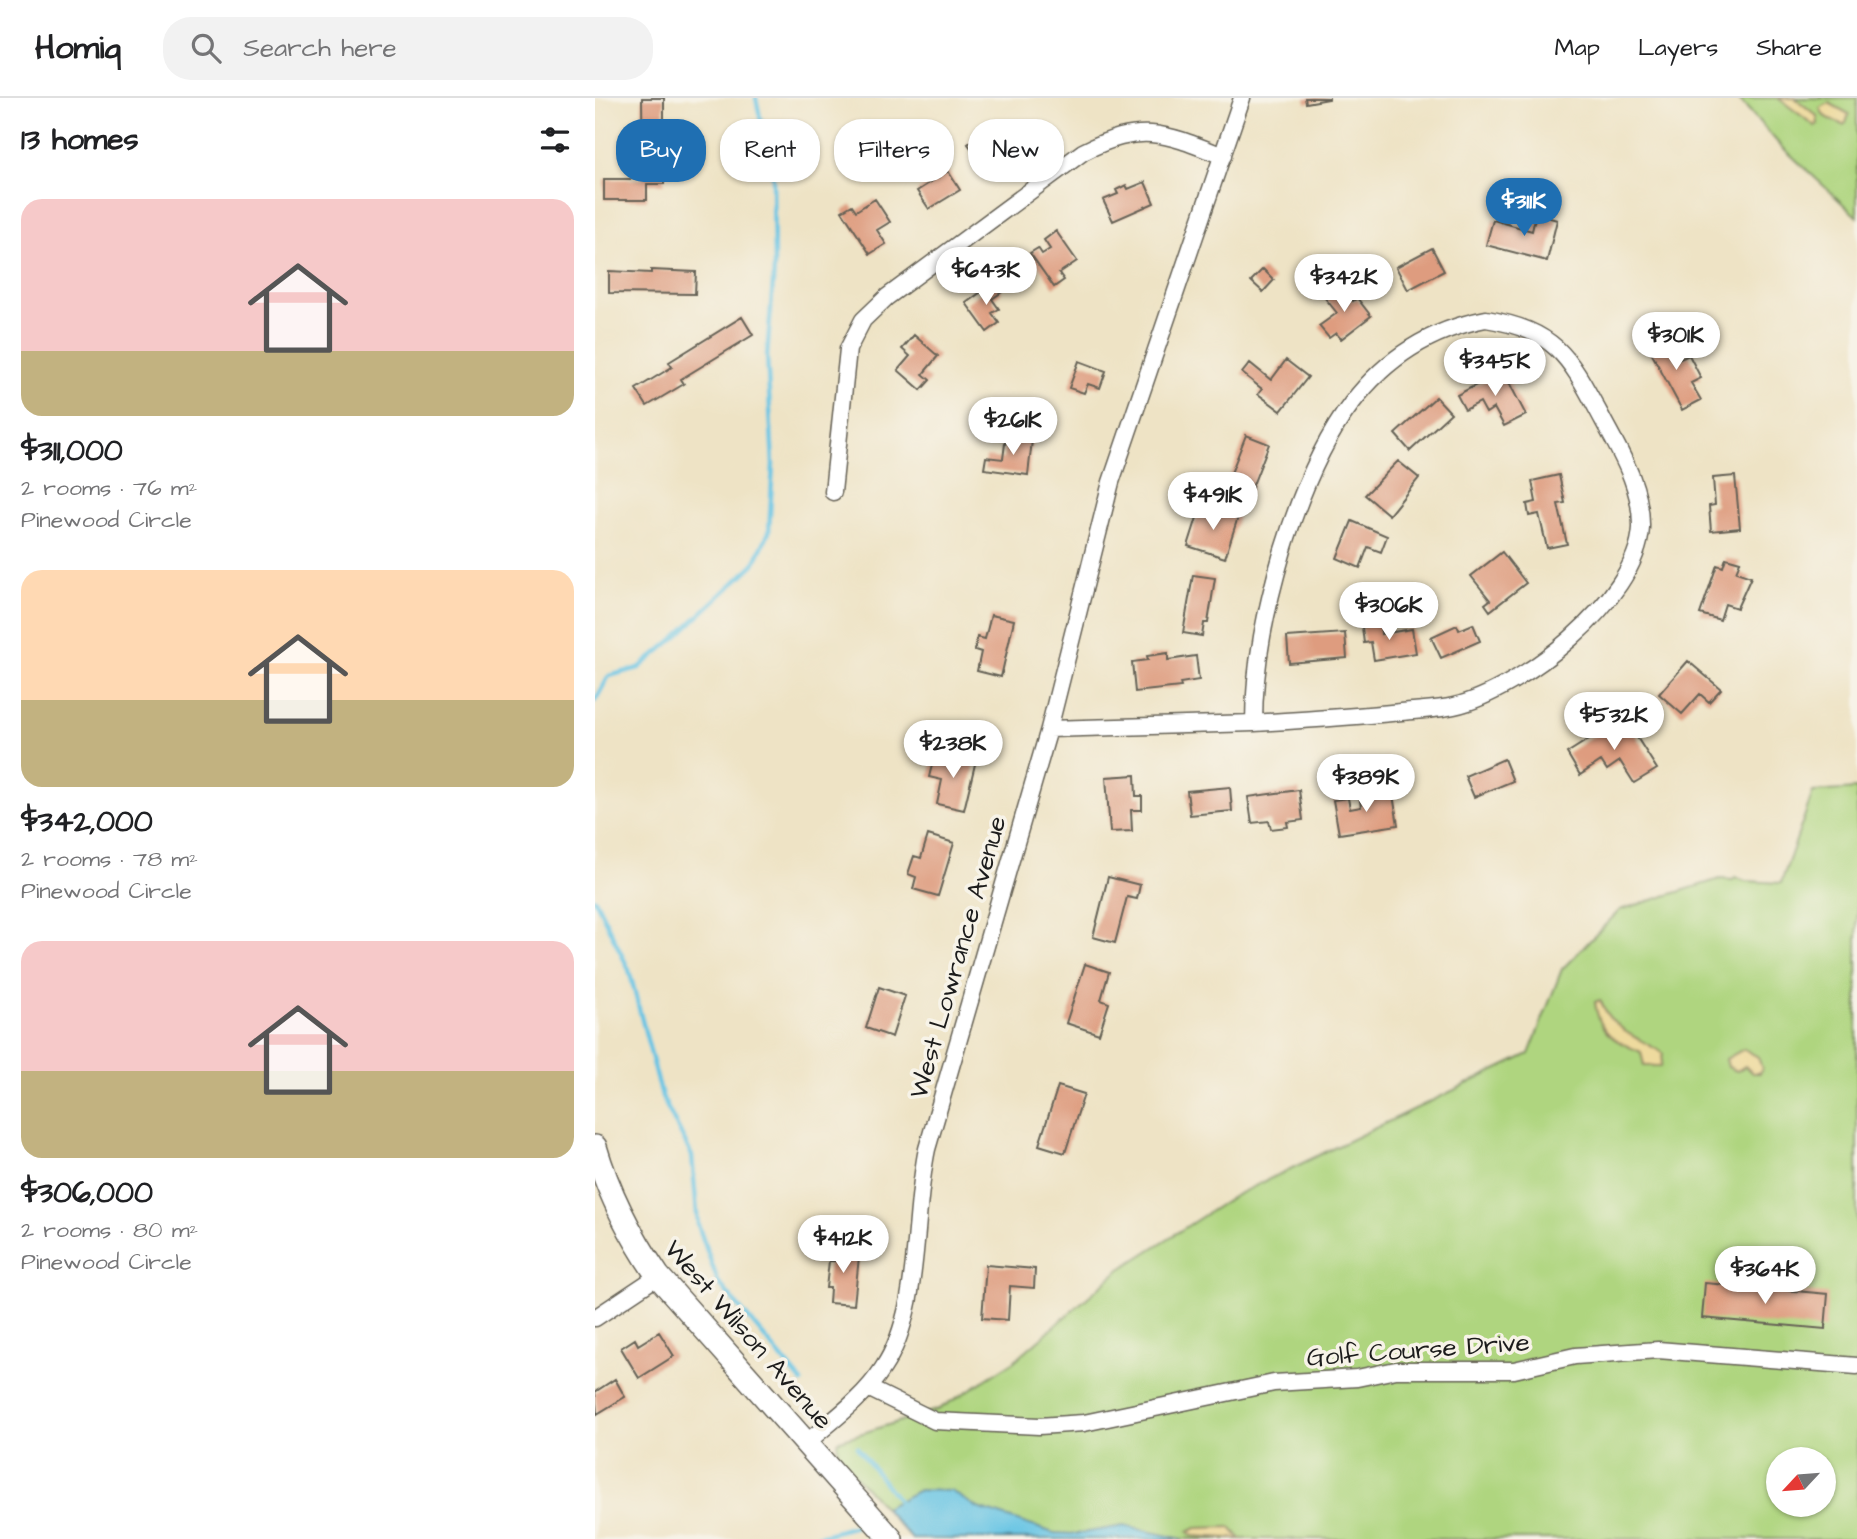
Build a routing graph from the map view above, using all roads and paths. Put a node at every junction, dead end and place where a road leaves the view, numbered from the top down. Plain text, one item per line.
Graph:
1 (1242, 98) edge
2 (1223, 156) junction
3 (832, 492) dead end
4 (1254, 723) junction
5 (1049, 729) junction
6 (595, 1147) edge
7 (658, 1276) junction
8 (595, 1318) edge
9 (1857, 1366) edge
10 (868, 1388) junction
11 (806, 1443) junction
12 (891, 1539) edge

1 - 2 street, West Lowrance Avenue
2 - 3 street
2 - 5 street, West Lowrance Avenue
4 - 4 street
4 - 5 street
5 - 10 street, West Lowrance Avenue
6 - 7 street, West Wilson Avenue
7 - 8 street
7 - 11 street, West Wilson Avenue
9 - 10 street, Golf Course Drive
10 - 11 street, West Lowrance Avenue
11 - 12 street, West Wilson Avenue

